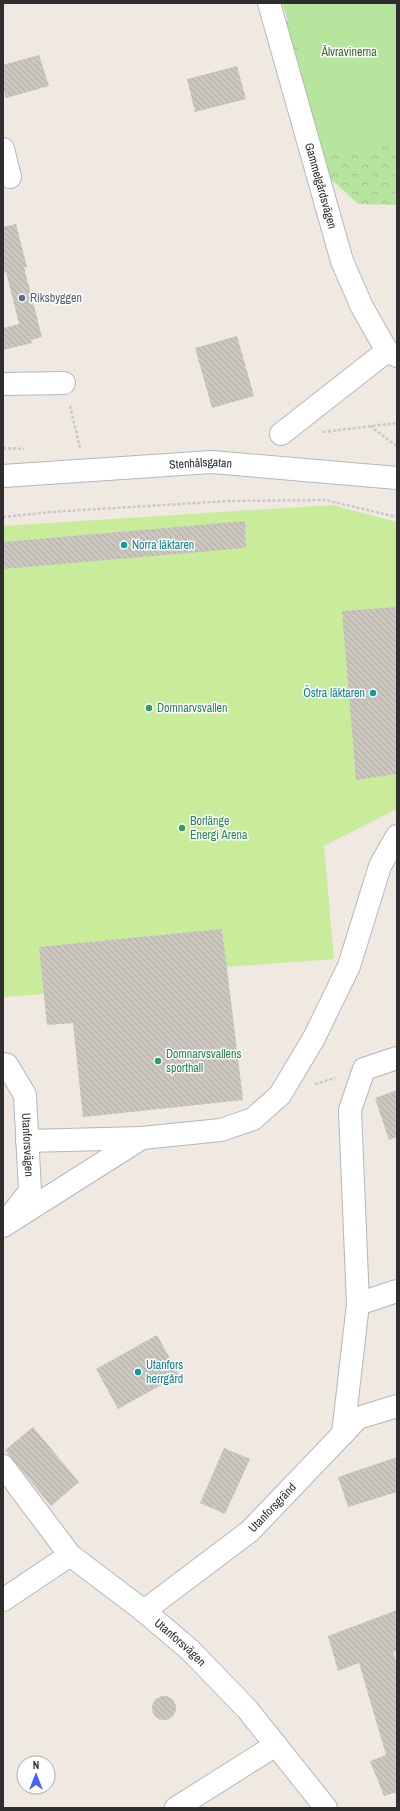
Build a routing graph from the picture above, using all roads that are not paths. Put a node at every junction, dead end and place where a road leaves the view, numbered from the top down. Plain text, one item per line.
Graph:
1 (269, 3) edge
2 (3, 149) edge
3 (10, 177) dead end
4 (392, 353) edge
5 (64, 383) road end
6 (3, 384) edge
7 (281, 434) dead end
8 (3, 476) edge
9 (397, 478) edge
10 (397, 836) edge
11 (397, 1058) edge
12 (3, 1064) edge
13 (142, 1138) junction
14 (27, 1140) junction
15 (3, 1225) edge
16 (397, 1291) edge
17 (358, 1304) junction
18 (397, 1406) edge
19 (343, 1434) junction
20 (3, 1466) edge
21 (70, 1555) junction
22 (3, 1600) edge
23 (144, 1611) junction
24 (276, 1745) junction
25 (176, 1808) edge
26 (326, 1808) edge

1 - 4 street, Gammelgårdsvägen
2 - 3 street
4 - 7 street
5 - 6 street
8 - 9 street, Stenhålsgatan
10 - 13 street
11 - 17 street
12 - 14 street, Utanforsvägen
13 - 14 street
13 - 15 street
14 - 15 street, Utanforsvägen
16 - 17 street
17 - 19 street
18 - 19 street, Utanforsgränd
19 - 23 street, Utanforsgränd
20 - 21 street, Utanforsvägen
21 - 22 street
21 - 23 street, Utanforsvägen
23 - 24 street, Utanforsvägen
24 - 25 street
24 - 26 street, Utanforsvägen

